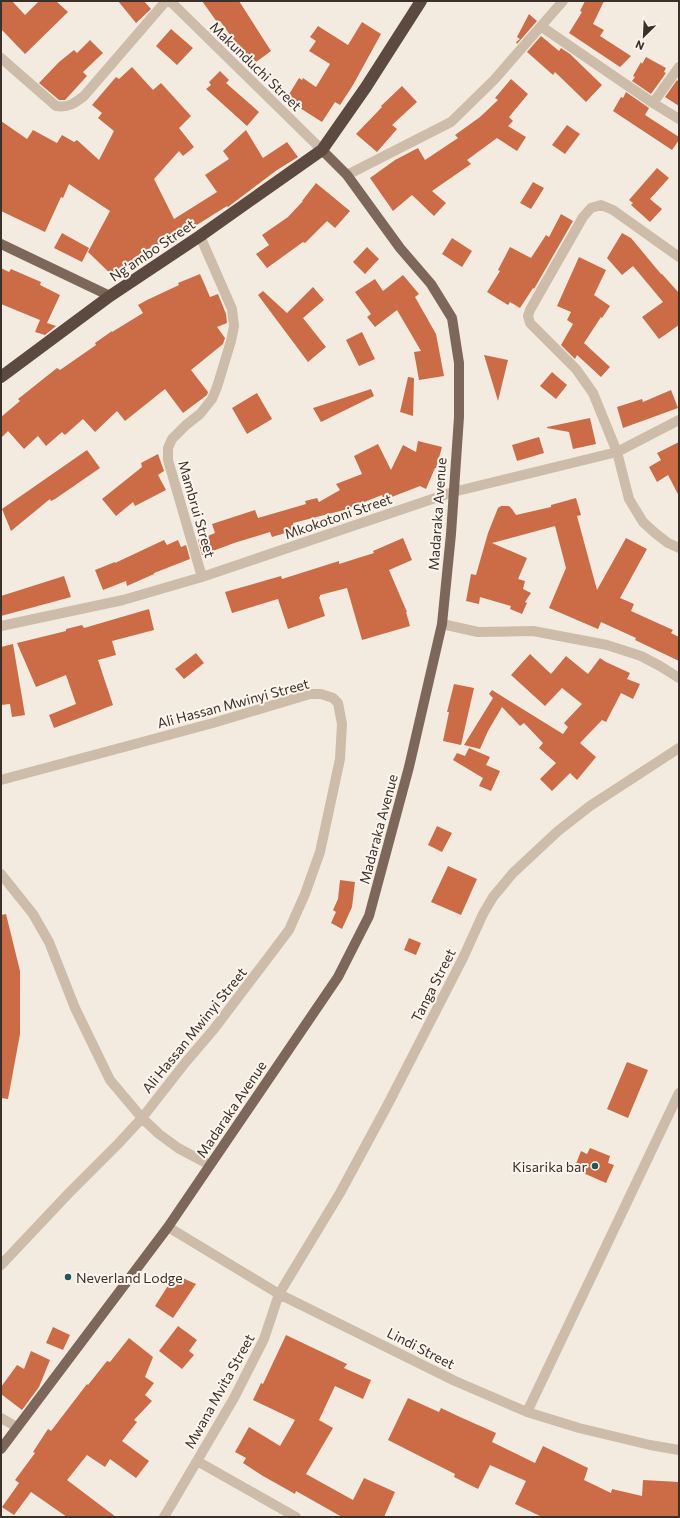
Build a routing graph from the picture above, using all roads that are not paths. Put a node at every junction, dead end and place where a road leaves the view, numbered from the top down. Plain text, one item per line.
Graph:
1 (166, 1) edge
2 (170, 1) edge
3 (421, 1) edge
4 (563, 1) edge
5 (542, 27) junction
6 (1, 58) edge
7 (679, 67) edge
8 (653, 103) junction
9 (679, 119) edge
10 (322, 150) junction
11 (347, 175) junction
12 (200, 236) junction
13 (1, 244) edge
14 (679, 257) edge
15 (110, 296) junction
16 (1, 377) edge
17 (679, 420) edge
18 (617, 452) junction
19 (453, 492) junction
20 (679, 548) edge
21 (202, 576) junction
22 (442, 624) junction
23 (1, 626) edge
24 (679, 678) edge
25 (679, 748) edge
26 (1, 780) edge
27 (1, 874) edge
28 (679, 1093) edge
29 (142, 1118) junction
30 (210, 1165) junction
31 (168, 1227) junction
32 (1, 1265) edge
33 (279, 1294) junction
34 (528, 1412) junction
35 (1, 1418) edge
36 (17, 1427) junction
37 (1, 1449) edge
38 (679, 1450) edge
39 (197, 1460) junction
40 (164, 1517) edge
41 (296, 1517) edge

1 - 6 street
2 - 10 street, Makunduchi Street
3 - 10 highway, Ng’ambo Street
4 - 5 street
5 - 8 street
5 - 11 street
7 - 8 street
8 - 9 street
10 - 11 main road, Madaraka Avenue
10 - 12 highway, Ng’ambo Street
11 - 19 main road, Madaraka Avenue
12 - 15 highway, Ng’ambo Street
12 - 21 street, Mambrui Street
13 - 15 main road
14 - 18 street
15 - 16 highway, Ng’ambo Street
17 - 18 street, Mkokotoni Street
18 - 19 street, Mkokotoni Street
18 - 20 street
19 - 21 street, Mkokotoni Street
19 - 22 main road, Madaraka Avenue
21 - 23 street, Mkokotoni Street
22 - 24 street
22 - 30 main road, Madaraka Avenue
25 - 33 street, Tanga Street
26 - 29 street, Ali Hassan Mwinyi Street
27 - 29 street, Ali Hassan Mwinyi Street
28 - 34 street
29 - 30 street, Ali Hassan Mwinyi Street
29 - 32 street, Ali Hassan Mwinyi Street
30 - 31 main road, Madaraka Avenue
31 - 33 street, Lindi Street
31 - 36 main road, Madaraka Avenue
33 - 34 street, Lindi Street
33 - 39 street, Mwana Mvita Street
34 - 38 street, Lindi Street
35 - 36 street
36 - 37 main road, Madaraka Avenue
39 - 40 street
39 - 41 street, Mwana Mvita Street

